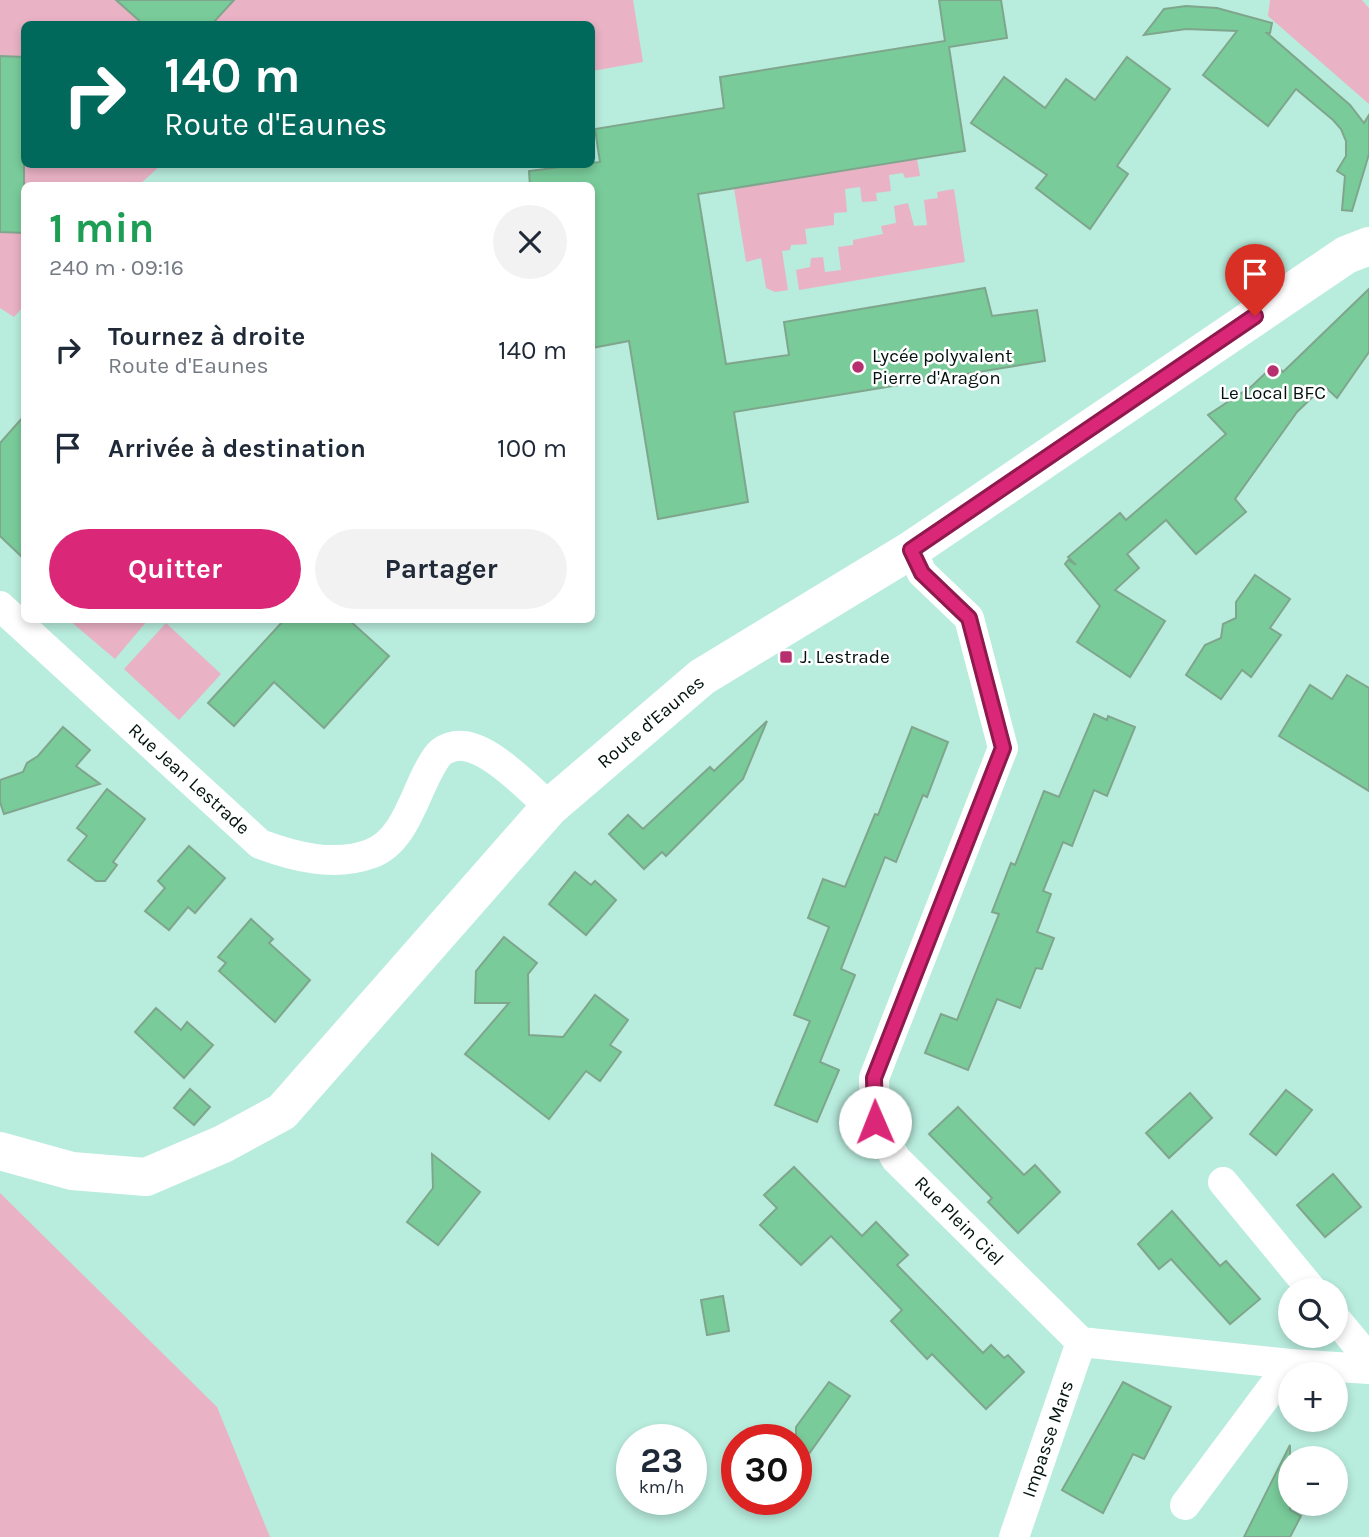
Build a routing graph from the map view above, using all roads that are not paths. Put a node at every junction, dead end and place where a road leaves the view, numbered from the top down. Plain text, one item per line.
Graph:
1 (1369, 218) edge
2 (1358, 250) edge
3 (911, 550) junction
4 (0, 606) edge
5 (550, 807) junction
6 (0, 1151) edge
7 (1223, 1182) dead end
8 (1302, 1278) edge
9 (1348, 1334) edge
10 (1081, 1342) junction
11 (1369, 1359) edge
12 (1278, 1363) edge
13 (1348, 1368) edge
14 (1369, 1369) edge
15 (1278, 1380) edge
16 (1185, 1505) dead end
17 (1014, 1537) edge

1 - 2 main road, Route d'Eaunes
2 - 3 main road, Route d'Eaunes
3 - 5 main road, Route d'Eaunes
3 - 10 street, Rue Plein Ciel
4 - 5 street, Rue Jean Lestrade
5 - 6 main road, Route d'Eaunes
7 - 8 street
9 - 11 street
10 - 12 street
10 - 17 street, Impasse Mars
13 - 14 street
15 - 16 street

